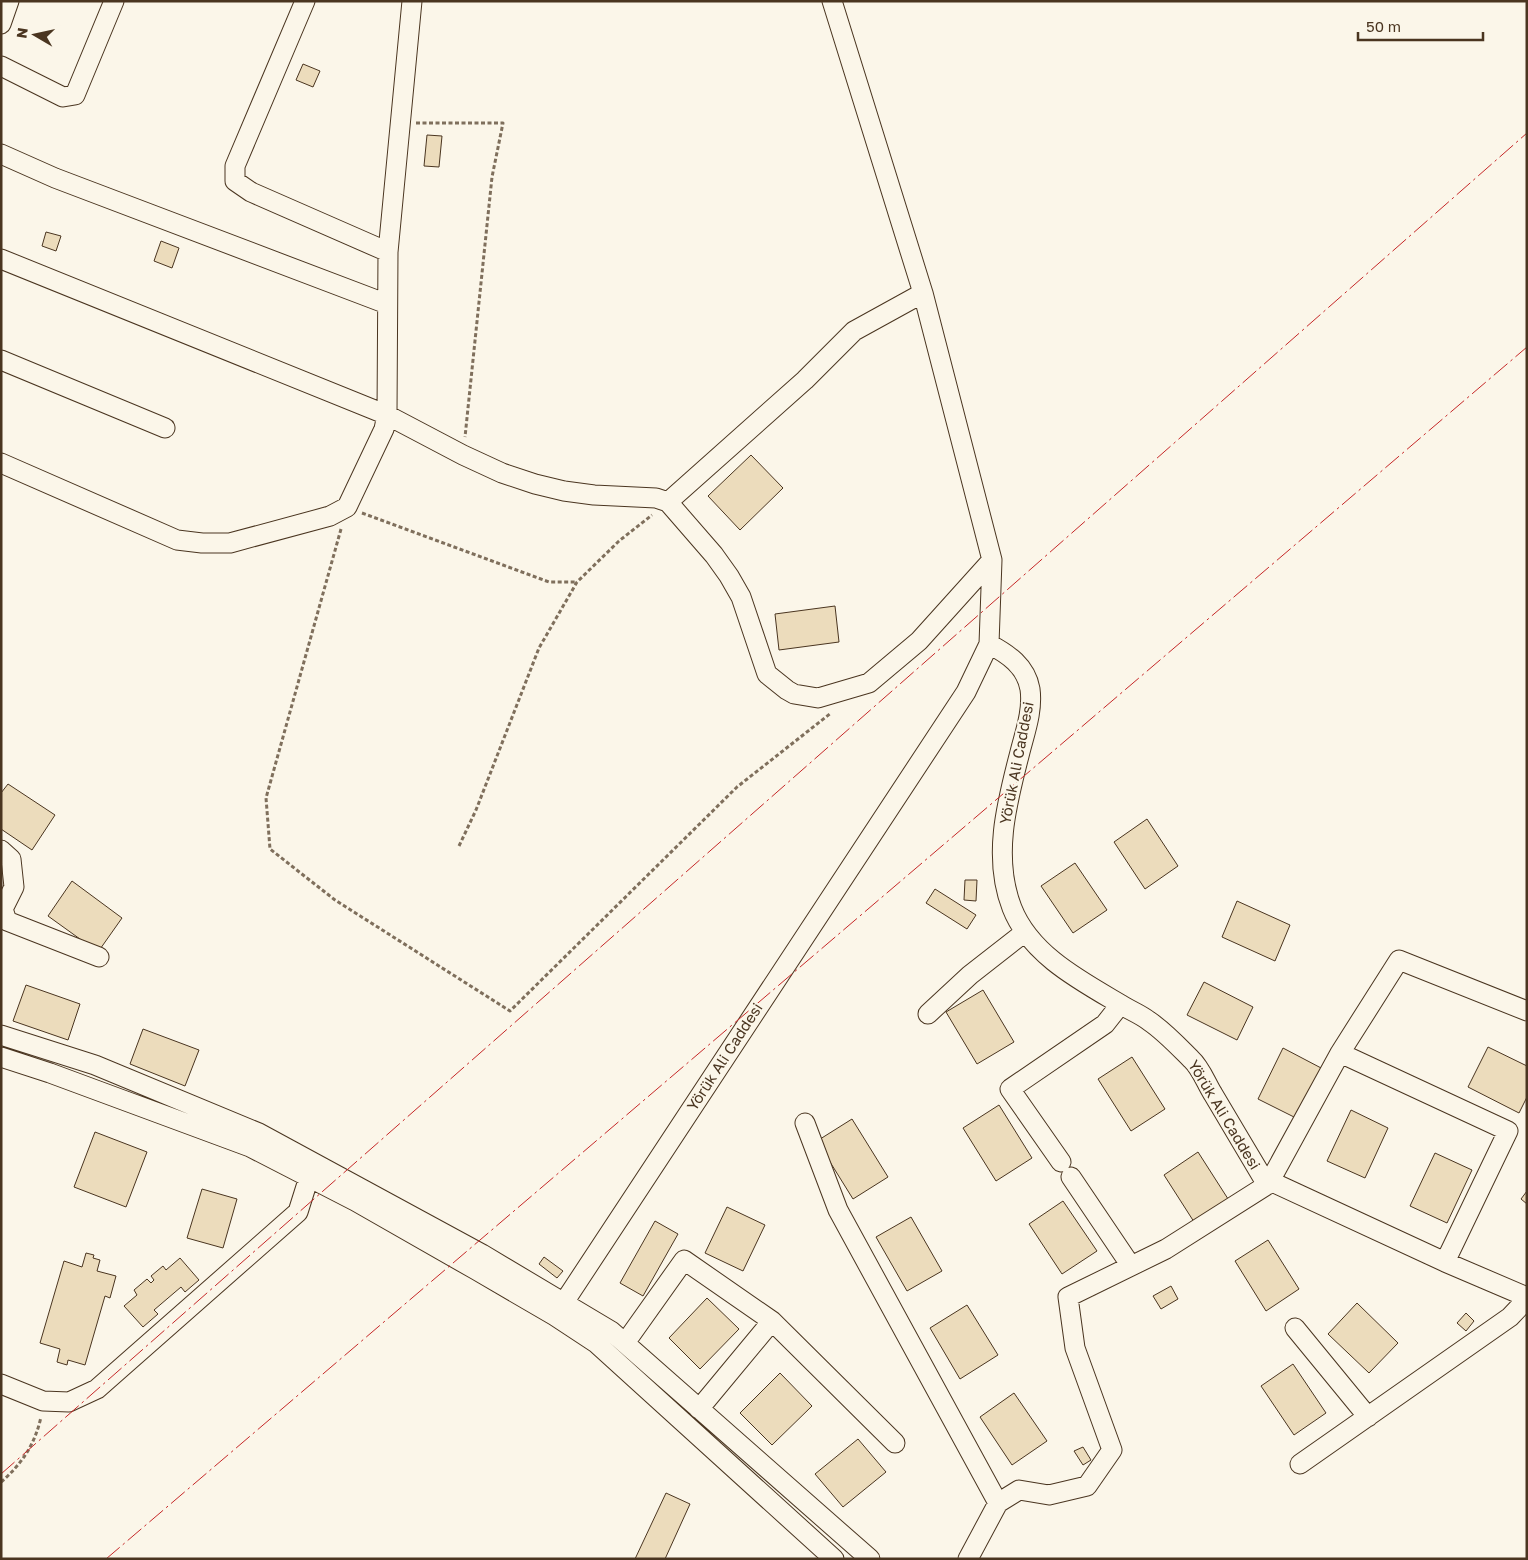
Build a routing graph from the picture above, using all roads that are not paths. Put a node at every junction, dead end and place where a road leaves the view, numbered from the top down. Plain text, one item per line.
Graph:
1 (9, 1) edge
2 (114, 1) edge
3 (305, 1) edge
4 (412, 1) edge
5 (832, 1) edge
6 (1, 24) edge
7 (1, 66) edge
8 (1, 154) edge
9 (388, 252) junction
10 (1, 259) edge
11 (923, 293) junction
12 (387, 304) junction
13 (1, 360) edge
14 (387, 416) junction
15 (165, 428) dead end
16 (1, 463) edge
17 (668, 502) junction
18 (992, 560) junction
19 (989, 644) junction
20 (1, 850) edge
21 (2, 909) edge
22 (1025, 932) junction
23 (99, 958) dead end
24 (1120, 1005) junction
25 (1527, 1011) edge
26 (928, 1014) dead end
27 (1, 1035) edge
28 (1340, 1053) junction
29 (1, 1057) edge
30 (805, 1123) dead end
31 (1061, 1162) dead end
32 (308, 1177) junction
33 (1071, 1177) dead end
34 (1268, 1183) junction
35 (1445, 1262) junction
36 (1131, 1266) junction
37 (1527, 1298) edge
38 (559, 1309) junction
39 (772, 1321) junction
40 (1295, 1328) dead end
41 (625, 1343) junction
42 (1, 1384) edge
43 (699, 1409) junction
44 (1368, 1417) junction
45 (895, 1443) dead end
46 (1300, 1464) dead end
47 (998, 1503) junction
48 (834, 1559) edge
49 (870, 1559) edge
50 (968, 1559) edge

1 - 6 street
2 - 7 street
3 - 9 street
4 - 9 street
5 - 11 street
8 - 12 street
9 - 12 street
10 - 14 street
11 - 17 street
11 - 18 street
12 - 14 street
13 - 15 street
14 - 16 street
14 - 17 street
17 - 18 street
18 - 19 street
19 - 22 street, Yörük Ali Caddesi
19 - 38 street, Yörük Ali Caddesi
20 - 21 street
21 - 23 street
22 - 24 street, Yörük Ali Caddesi
22 - 26 street
24 - 31 street
24 - 34 street, Yörük Ali Caddesi
25 - 28 street
27 - 38 street
28 - 34 street
28 - 35 street
29 - 32 street
30 - 47 street
32 - 38 street
32 - 42 street
33 - 36 street
34 - 35 street, Yörük Ali Caddesi
34 - 36 street
35 - 37 street, Yörük Ali Caddesi
36 - 47 street
37 - 44 street
38 - 41 street
38 - 48 street
39 - 41 street
39 - 43 street
39 - 45 street
40 - 44 street
41 - 43 street
43 - 49 street
44 - 46 street
47 - 50 street

